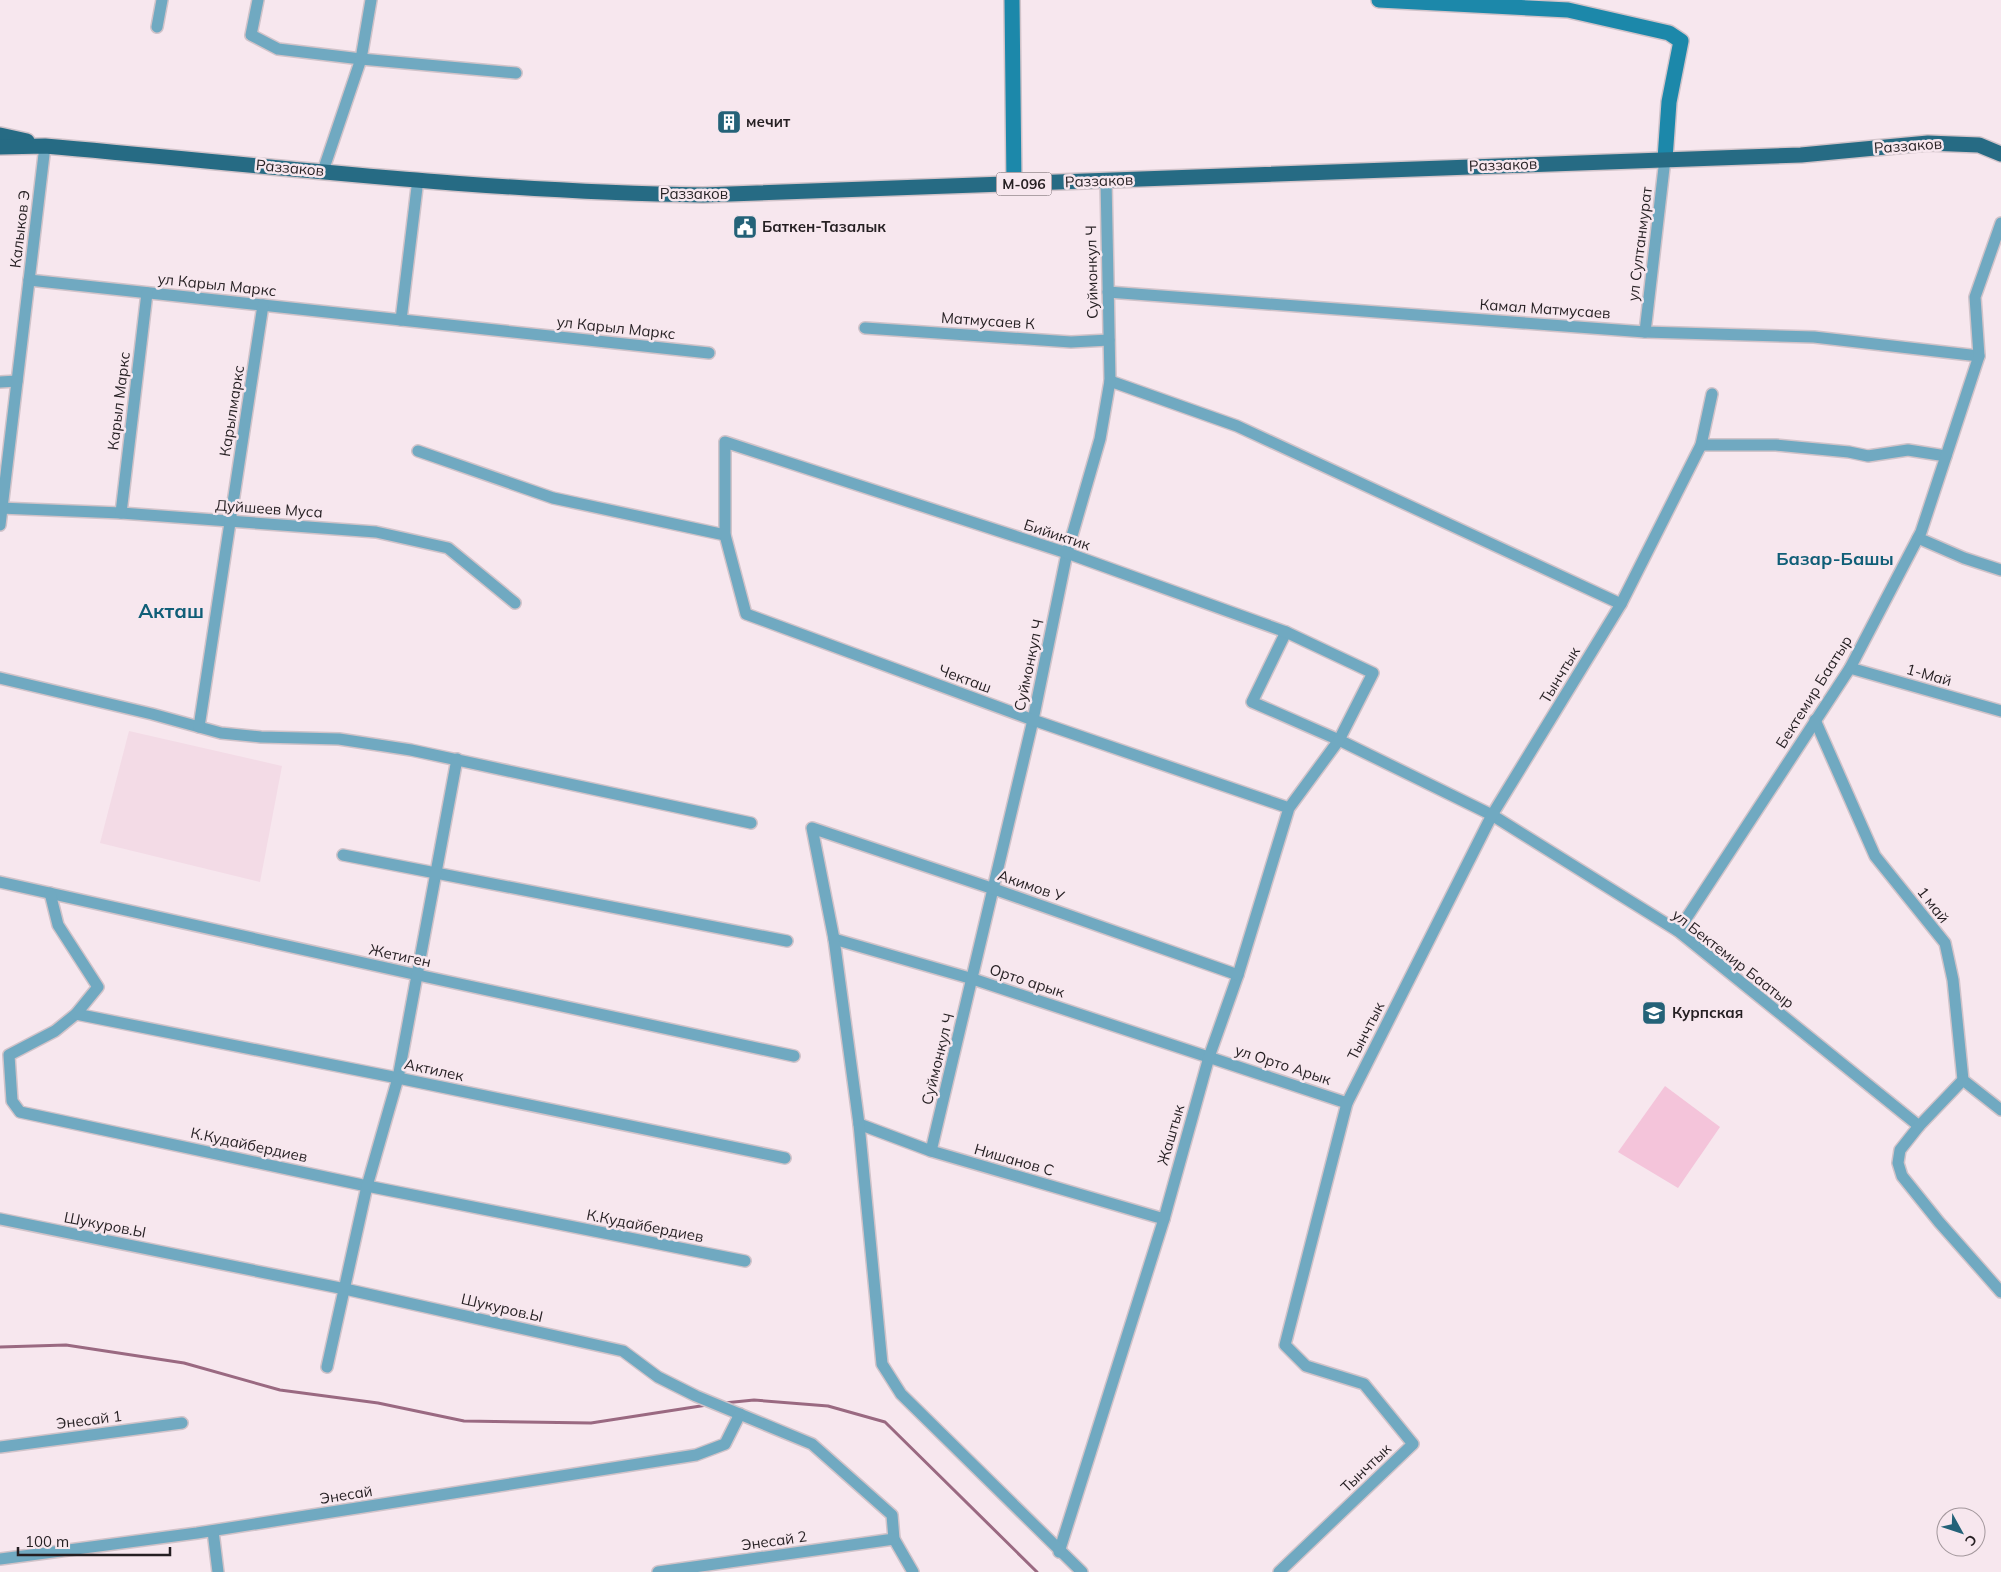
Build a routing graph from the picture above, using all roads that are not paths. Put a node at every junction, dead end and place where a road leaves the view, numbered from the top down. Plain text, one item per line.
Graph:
1 (162, 0) edge
2 (258, 0) edge
3 (371, 0) edge
4 (1012, 0) edge
5 (1379, 0) edge
6 (157, 27) dead end
7 (361, 59) junction
8 (516, 73) dead end
9 (0, 135) edge
10 (0, 146) edge
11 (45, 146) junction
12 (2001, 154) edge
13 (1665, 159) junction
14 (323, 171) junction
15 (418, 179) junction
16 (1106, 180) junction
17 (1014, 184) junction
18 (2001, 223) edge
19 (29, 280) junction
20 (1108, 292) junction
21 (146, 293) junction
22 (263, 305) junction
23 (401, 320) junction
24 (866, 328) dead end
25 (1645, 332) junction
26 (1109, 340) junction
27 (709, 352) dead end
28 (1979, 356) junction
29 (17, 381) junction
30 (1110, 381) junction
31 (0, 382) edge
32 (1712, 394) dead end
33 (1701, 446) junction
34 (418, 451) dead end
35 (1946, 456) junction
36 (1, 508) edge
37 (121, 513) junction
38 (231, 521) junction
39 (0, 525) edge
40 (725, 535) junction
41 (1918, 538) junction
42 (1067, 553) junction
43 (2001, 570) edge
44 (515, 603) dead end
45 (1621, 604) junction
46 (1286, 632) junction
47 (1850, 668) junction
48 (1373, 673) joint
49 (0, 678) edge
50 (2001, 711) edge
51 (1033, 720) junction
52 (1815, 720) junction
53 (199, 727) junction
54 (1339, 740) junction
55 (457, 758) junction
56 (1289, 808) junction
57 (1492, 815) junction
58 (751, 823) dead end
59 (343, 855) dead end
60 (436, 873) junction
61 (0, 882) edge
62 (994, 889) junction
63 (50, 893) junction
64 (1678, 931) junction
65 (834, 939) junction
66 (787, 941) dead end
67 (418, 975) junction
68 (1238, 975) junction
69 (973, 979) junction
70 (76, 1014) junction
71 (794, 1056) dead end
72 (1209, 1057) junction
73 (398, 1078) junction
74 (1963, 1080) junction
75 (1347, 1102) junction
76 (2001, 1110) edge
77 (859, 1124) junction
78 (1918, 1126) junction
79 (931, 1151) junction
80 (784, 1158) dead end
81 (367, 1186) junction
82 (0, 1220) edge
83 (1164, 1220) junction
84 (745, 1261) dead end
85 (345, 1289) junction
86 (2001, 1292) edge
87 (327, 1367) dead end
88 (740, 1414) junction
89 (182, 1423) dead end
90 (0, 1447) edge
91 (213, 1530) junction
92 (894, 1539) junction
93 (1059, 1552) junction
94 (0, 1559) edge
95 (218, 1572) edge
96 (658, 1572) edge
97 (913, 1572) edge
98 (1082, 1572) edge
99 (1279, 1572) edge

1 - 6 street
2 - 7 street
3 - 7 street
4 - 17 street
5 - 13 street
7 - 8 street
7 - 14 street
9 - 11 main road, М-096
10 - 11 main road, М-096
11 - 14 main road, Раззаков / М-096
11 - 19 street, Калыков Э
12 - 13 main road, Раззаков / М-096
13 - 16 main road, Раззаков / М-096
13 - 25 street, ул Султанмурат
14 - 15 main road, Раззаков / М-096
15 - 17 main road, Раззаков / М-096
15 - 23 street
16 - 17 main road, Раззаков / М-096
16 - 20 street, Суймонкул Ч
18 - 28 street, Бектемир Баатыр
19 - 21 street, ул Карыл Маркс
19 - 29 street, Калыков Э
20 - 25 street, Камал Матмусаев
20 - 26 street, Суймонкул Ч
21 - 22 street, ул Карыл Маркс
21 - 37 street, Карыл Маркс
22 - 23 street, ул Карыл Маркс
22 - 38 street, Карылмаркс
23 - 27 street, ул Карыл Маркс
24 - 26 street, Матмусаев К
25 - 28 street, Камал Матмусаев
26 - 30 street, Суймонкул Ч
28 - 35 street, Бектемир Баатыр
29 - 31 street
29 - 36 street, Калыков Э
30 - 42 street, Суймонкул Ч
30 - 45 street
32 - 33 street, Тынчтык
33 - 35 street
33 - 45 street, Тынчтык
34 - 40 street
35 - 41 street, Бектемир Баатыр
36 - 37 street, Дуйшеев Муса
36 - 39 street, Калыков Э
37 - 38 street, Дуйшеев Муса
38 - 44 street, Дуйшеев Муса
38 - 53 street, Карылмаркс
40 - 42 street, Бийиктик
40 - 51 street, Чекташ
41 - 43 street
41 - 47 street, Бектемир Баатыр
42 - 46 street, Бийиктик
42 - 51 street, Суймонкул Ч
45 - 57 street, Тынчтык
46 - 48 street, Бийиктик
46 - 54 street, ул Бектемир Баатыр
47 - 50 street, 1-Май
47 - 52 street, Бектемир Баатыр
48 - 54 street, Жаштык
49 - 53 street
51 - 56 street, Чекташ
51 - 62 street, Суймонкул Ч
52 - 64 street, Бектемир Баатыр
52 - 74 street, 1 май
53 - 55 street
54 - 56 street, Жаштык
54 - 57 street, ул Бектемир Баатыр
55 - 58 street
55 - 60 street
56 - 68 street, Жаштык
57 - 64 street, ул Бектемир Баатыр
57 - 75 street, Тынчтык
59 - 60 street
60 - 66 street
60 - 67 street
61 - 63 street, Жетиген
62 - 65 street, Акимов У
62 - 68 street, Акимов У
62 - 69 street, Суймонкул Ч
63 - 67 street, Жетиген
63 - 70 street, К.Кудайбердиев
64 - 78 street, ул Бектемир Баатыр
65 - 69 street, Орто арык
65 - 77 street
67 - 71 street, Жетиген
67 - 73 street
68 - 72 street, Жаштык
69 - 72 street, Орто арык
69 - 79 street, Суймонкул Ч
70 - 73 street, Актилек
70 - 81 street, К.Кудайбердиев
72 - 75 street, ул Орто Арык
72 - 83 street, Жаштык
73 - 80 street, Актилек
73 - 81 street
74 - 76 street
74 - 78 street
75 - 99 street, Тынчтык
77 - 79 street, Нишанов С
77 - 93 street
78 - 86 street
79 - 83 street, Нишанов С
81 - 84 street, К.Кудайбердиев
81 - 85 street
82 - 85 street, Шукуров.Ы
83 - 93 street, Жаштык
85 - 87 street
85 - 88 street, Шукуров.Ы
88 - 91 street, Энесай
88 - 92 street, Шукуров.Ы
89 - 90 street, Энесай 1
91 - 94 street, Энесай
91 - 95 street
92 - 96 street, Энесай 2
92 - 97 street, Шукуров.Ы
93 - 98 street

